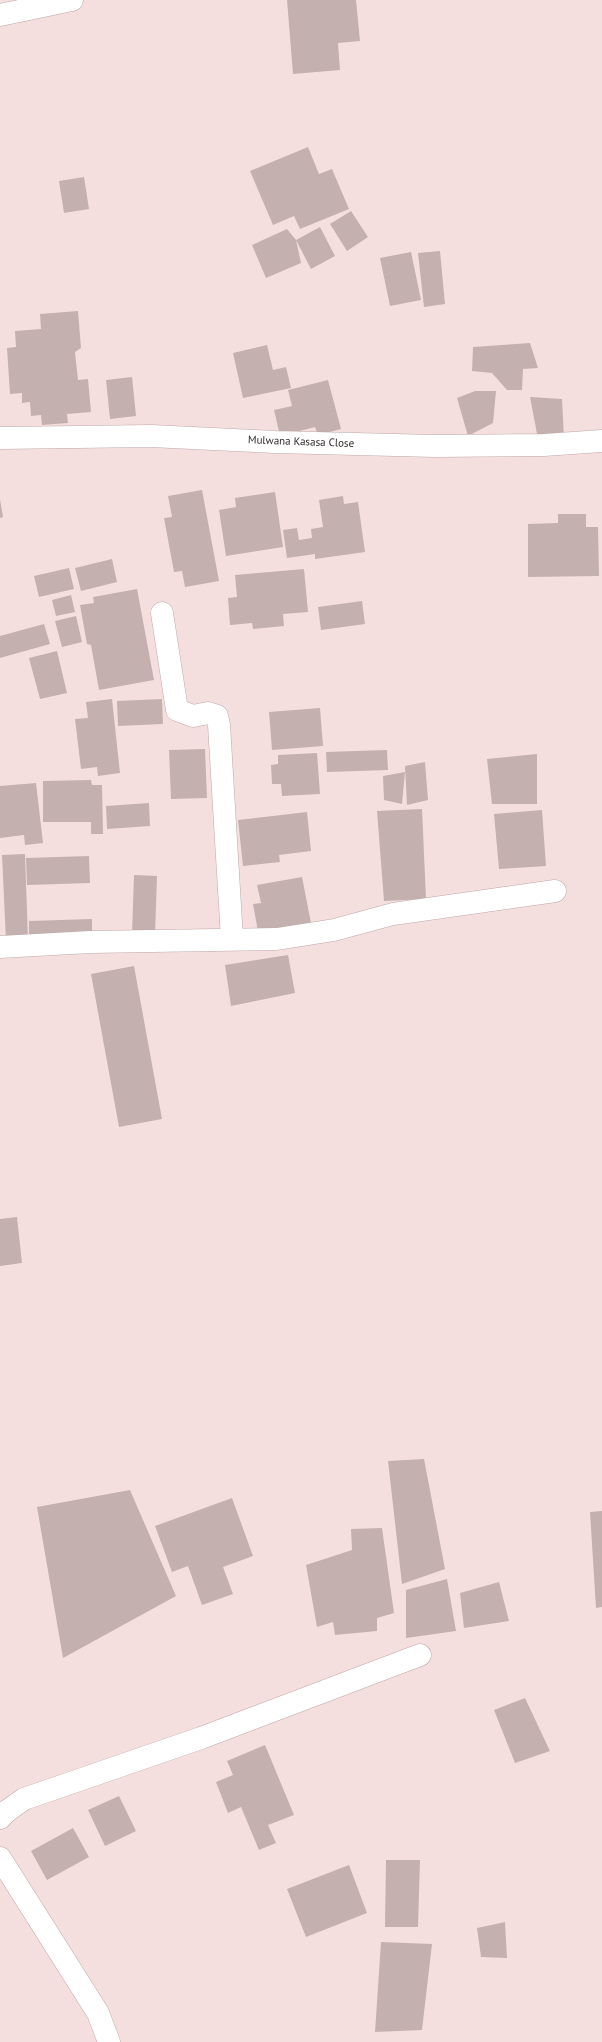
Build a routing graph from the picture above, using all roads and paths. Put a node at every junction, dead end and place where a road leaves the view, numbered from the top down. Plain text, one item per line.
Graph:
1 (72, 0) edge
2 (0, 16) edge
3 (0, 438) edge
4 (602, 441) edge
5 (162, 613) dead end
6 (555, 892) dead end
7 (232, 939) junction
8 (0, 947) edge
9 (420, 1655) dead end
10 (0, 1818) edge
11 (0, 1858) edge
12 (109, 2042) edge

1 - 2 street
3 - 4 street, Mulwana Kasasa Close
5 - 7 street
6 - 7 street
7 - 8 street
9 - 10 street
11 - 12 street

